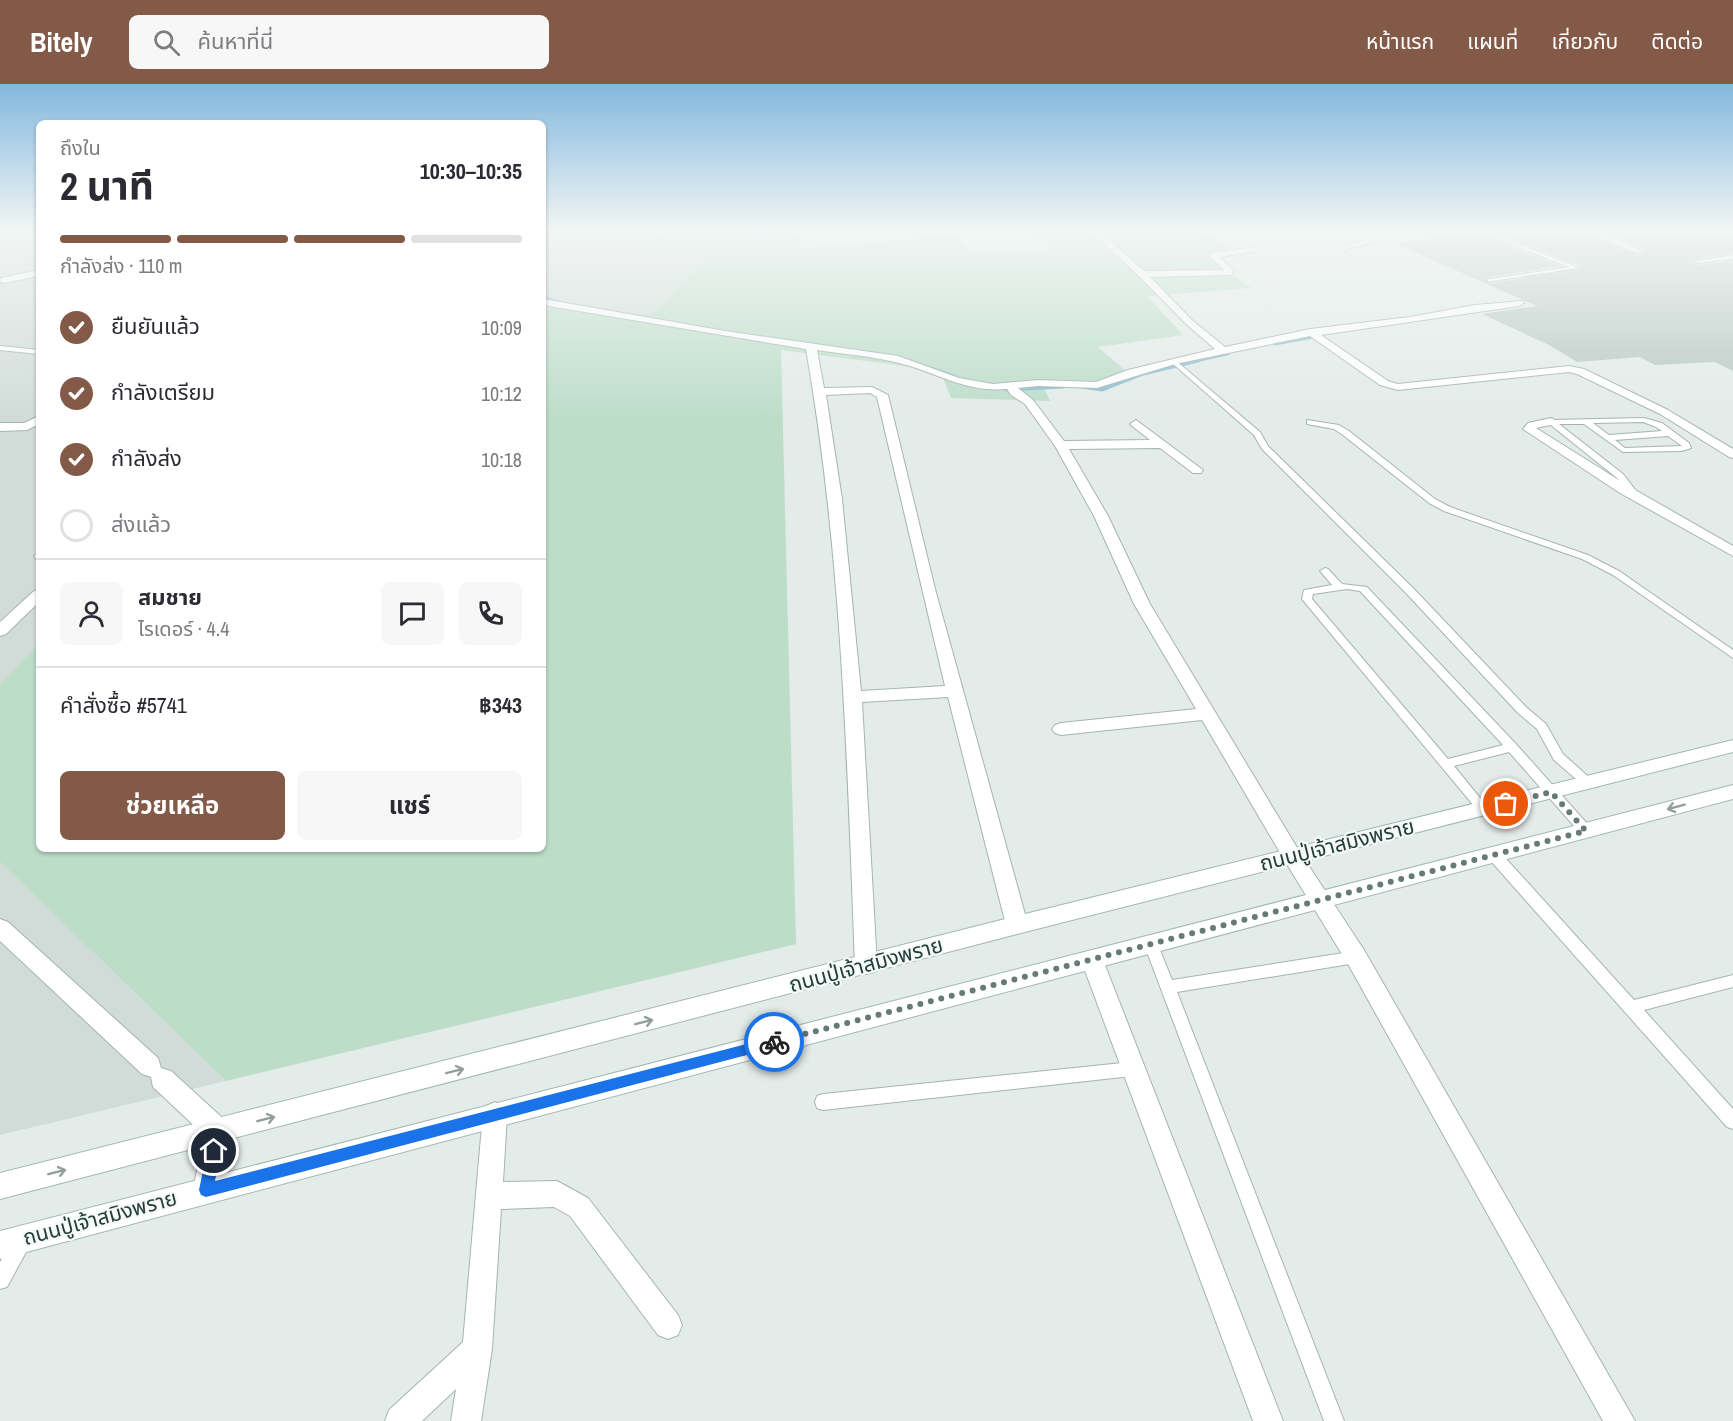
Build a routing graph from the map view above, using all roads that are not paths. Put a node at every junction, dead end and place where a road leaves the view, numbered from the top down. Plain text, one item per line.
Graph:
1 (1161, 293) edge
2 (546, 303) edge
3 (1519, 303) dead end
4 (1313, 334) junction
5 (0, 348) edge
6 (812, 349) junction
7 (1222, 349) junction
8 (36, 352) edge
9 (1177, 364) junction
10 (1013, 388) junction
11 (820, 392) junction
12 (36, 421) edge
13 (1585, 421) junction
14 (1310, 422) dead end
15 (1551, 422) junction
16 (1136, 424) dead end
17 (0, 427) edge
18 (1671, 434) junction
19 (1607, 438) junction
20 (1163, 444) junction
21 (1061, 445) junction
22 (1733, 454) edge
23 (1197, 470) dead end
24 (1636, 496) junction
25 (1733, 552) edge
26 (1325, 571) dead end
27 (1339, 587) junction
28 (36, 597) edge
29 (0, 632) edge
30 (1733, 655) edge
31 (955, 691) junction
32 (851, 697) junction
33 (1207, 714) junction
34 (1061, 729) dead end
35 (1733, 746) edge
36 (1512, 747) junction
37 (1444, 764) junction
38 (1588, 783) junction
39 (1551, 792) junction
40 (1733, 792) edge
41 (1483, 809) junction
42 (1586, 831) junction
43 (1494, 855) junction
44 (1292, 856) junction
45 (1322, 900) junction
46 (1017, 925) junction
47 (0, 928) edge
48 (1151, 944) junction
49 (1356, 957) junction
50 (1092, 960) junction
51 (866, 965) junction
52 (1733, 981) edge
53 (1168, 987) junction
54 (1631, 1007) junction
55 (1132, 1069) junction
56 (824, 1102) dead end
57 (495, 1114) junction
58 (1733, 1121) edge
59 (218, 1131) junction
60 (0, 1186) edge
61 (206, 1190) junction
62 (490, 1196) junction
63 (25, 1238) junction
64 (0, 1245) edge
65 (0, 1280) edge
66 (668, 1325) dead end
67 (477, 1349) junction
68 (400, 1421) edge
69 (466, 1421) edge
70 (1268, 1421) edge
71 (1334, 1421) edge
72 (1620, 1421) edge

1 - 7 street
2 - 6 street
3 - 4 street
4 - 7 street
4 - 22 street
5 - 8 lane
6 - 10 street
6 - 11 street
7 - 9 street
9 - 10 street
9 - 38 lane
10 - 21 street
11 - 31 street
11 - 32 street
12 - 17 street
13 - 15 lane
13 - 18 lane
13 - 19 lane
14 - 30 lane
15 - 24 lane
15 - 24 street
16 - 20 street
18 - 19 lane
18 - 19 lane
20 - 21 street
20 - 23 street
21 - 33 street
24 - 25 street
26 - 27 lane
27 - 36 lane
27 - 37 lane
28 - 29 street
31 - 32 street
31 - 46 street
32 - 51 street
33 - 34 street
33 - 44 street
35 - 38 street, ถนนปู่เจ้าสมิงพราย
36 - 37 lane
36 - 39 lane
37 - 41 lane
38 - 39 street, ถนนปู่เจ้าสมิงพราย
39 - 41 street, ถนนปู่เจ้าสมิงพราย
39 - 42 lane
40 -> 42 street, ถนนปู่เจ้าสมิงพราย
41 - 44 street, ถนนปู่เจ้าสมิงพราย
42 - 43 street, ถนนปู่เจ้าสมิงพราย
43 - 45 street, ถนนปู่เจ้าสมิงพราย
43 - 54 lane
44 - 45 street
44 - 46 street, ถนนปู่เจ้าสมิงพราย
45 - 48 street, ถนนปู่เจ้าสมิงพราย
45 - 49 street
46 - 51 street, ถนนปู่เจ้าสมิงพราย
47 - 59 street
48 - 50 street, ถนนปู่เจ้าสมิงพราย
48 - 53 lane
49 - 53 lane
49 - 72 street
50 - 55 street
50 - 57 street, ถนนปู่เจ้าสมิงพราย
59 -> 51 street, ถนนปู่เจ้าสมิงพราย
52 - 54 lane
53 - 71 lane
54 - 58 lane
55 - 56 lane
55 - 70 street
57 - 61 street, ถนนปู่เจ้าสมิงพราย
57 - 62 street
60 -> 59 street, ถนนปู่เจ้าสมิงพราย
59 - 61 street
61 - 63 street, ถนนปู่เจ้าสมิงพราย
62 - 66 street
62 - 67 street
63 - 64 street, ถนนปู่เจ้าสมิงพราย
63 - 65 lane
67 - 68 street
67 - 69 street

